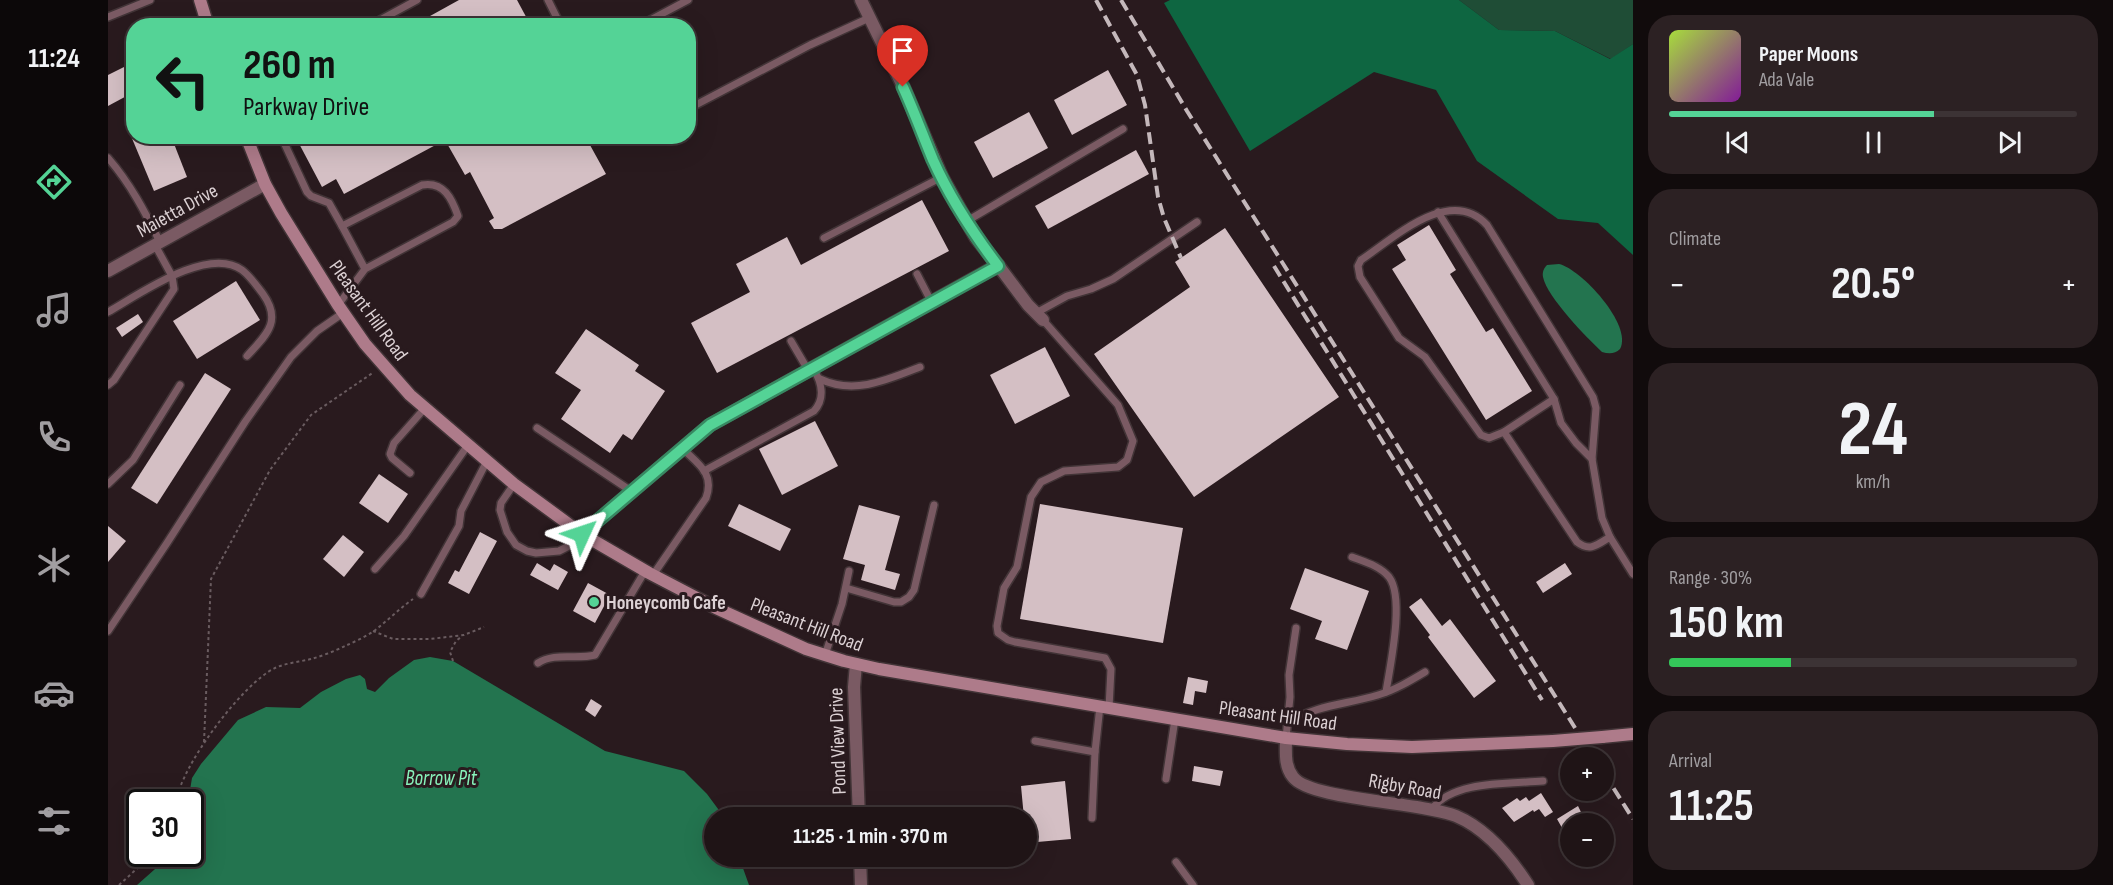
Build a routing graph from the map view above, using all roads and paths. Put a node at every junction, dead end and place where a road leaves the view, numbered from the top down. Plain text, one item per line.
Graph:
1 (150, 0) edge
2 (200, 0) edge
3 (417, 0) edge
4 (548, 0) edge
5 (688, 0) edge
6 (861, 0) edge
7 (108, 17) edge
8 (206, 18) edge
9 (384, 18) edge
10 (557, 18) edge
11 (654, 18) edge
12 (869, 18) junction
13 (696, 105) edge
14 (1124, 129) dead end
15 (249, 144) edge
16 (285, 144) edge
17 (108, 158) edge
18 (942, 177) junction
19 (266, 184) junction
20 (1438, 212) junction
21 (967, 221) junction
22 (1197, 222) dead end
23 (342, 226) junction
24 (824, 238) dead end
25 (158, 244) junction
26 (998, 266) junction
27 (365, 269) junction
28 (108, 271) edge
29 (917, 274) dead end
30 (172, 276) junction
31 (932, 303) junction
32 (341, 309) junction
33 (108, 312) edge
34 (1039, 316) junction
35 (791, 341) dead end
36 (247, 357) dead end
37 (920, 367) dead end
38 (384, 368) junction
39 (811, 369) junction
40 (820, 379) junction
41 (108, 385) edge
42 (180, 385) dead end
43 (1554, 399) junction
44 (425, 408) junction
45 (537, 428) dead end
46 (1504, 432) junction
47 (468, 445) junction
48 (682, 448) junction
49 (1592, 459) junction
50 (487, 461) junction
51 (704, 471) junction
52 (410, 473) dead end
53 (108, 484) edge
54 (514, 484) junction
55 (631, 491) junction
56 (934, 505) dead end
57 (581, 533) junction
58 (1610, 537) junction
59 (1352, 557) dead end
60 (375, 569) dead end
61 (849, 571) dead end
62 (649, 573) junction
63 (1633, 574) edge
64 (846, 588) junction
65 (421, 594) joint
66 (484, 627) dead end
67 (1296, 628) dead end
68 (108, 631) edge
69 (373, 631) junction
70 (464, 635) junction
71 (825, 655) junction
72 (453, 661) dead end
73 (538, 663) dead end
74 (856, 664) junction
75 (1425, 672) dead end
76 (1386, 692) junction
77 (1104, 707) junction
78 (1174, 719) junction
79 (1288, 723) junction
80 (1633, 734) edge
81 (1286, 738) junction
82 (1035, 741) dead end
83 (204, 742) junction
84 (1095, 752) junction
85 (1166, 779) dead end
86 (1544, 781) dead end
87 (179, 789) edge
88 (859, 807) edge
89 (1432, 809) junction
90 (1092, 818) dead end
91 (1176, 862) dead end
92 (139, 867) edge
93 (860, 867) edge
94 (119, 885) edge
95 (861, 885) edge
96 (1193, 885) edge
97 (1528, 885) edge

1 - 7 lane
2 - 8 street
3 - 9 lane
4 - 10 lane
5 - 11 lane
6 - 12 street
12 - 13 lane
12 - 18 street
14 - 21 lane
15 - 19 street, Pleasant Hill Road
16 - 23 lane
17 - 25 lane
18 - 21 street
18 - 24 lane
19 - 25 street, Maietta Drive
19 - 32 street, Pleasant Hill Road
20 - 43 lane
20 - 46 lane
20 - 49 lane
21 - 26 street
22 - 34 lane
23 - 27 lane
23 - 27 lane
25 - 28 street, Maietta Drive
25 - 30 lane
26 - 31 street
26 - 34 street
27 - 32 lane
29 - 31 lane
30 - 33 lane
30 - 36 lane
30 - 41 lane
31 - 39 street
32 - 38 street, Pleasant Hill Road
32 - 68 lane
34 - 77 lane
35 - 39 lane
37 - 40 lane
38 - 44 street, Pleasant Hill Road
38 - 83 path
39 - 40 lane
39 - 48 street
40 - 51 lane
42 - 53 lane
43 - 46 lane
43 - 49 lane
44 - 47 street, Pleasant Hill Road
44 - 52 lane
45 - 55 lane
46 - 58 lane
47 - 50 street, Pleasant Hill Road
47 - 60 lane
48 - 51 lane
48 - 55 street
49 - 58 lane
50 - 54 street, Pleasant Hill Road
50 - 65 lane
51 - 62 lane
54 - 57 street, Pleasant Hill Road
54 - 57 lane
55 - 57 street
56 - 64 lane
57 - 62 street, Pleasant Hill Road
58 - 63 lane
59 - 76 lane
61 - 64 lane
62 - 71 street, Pleasant Hill Road
62 - 73 lane
64 - 71 lane
65 - 69 path
66 - 70 path
67 - 79 lane
69 - 70 path
69 - 83 path
70 - 72 path
71 - 74 street, Pleasant Hill Road
74 - 77 street, Pleasant Hill Road
74 - 88 street, Pond View Drive
75 - 76 lane
76 - 79 lane
77 - 78 street, Pleasant Hill Road
77 - 84 lane
78 - 81 street, Pleasant Hill Road
78 - 85 lane
79 - 81 lane
80 - 81 street, Pleasant Hill Road, bridge
81 - 89 street, Rigby Road
82 - 84 lane
83 - 87 path
84 - 90 lane
86 - 89 lane
89 - 97 street, Rigby Road
91 - 96 lane
92 - 94 path
93 - 95 street

